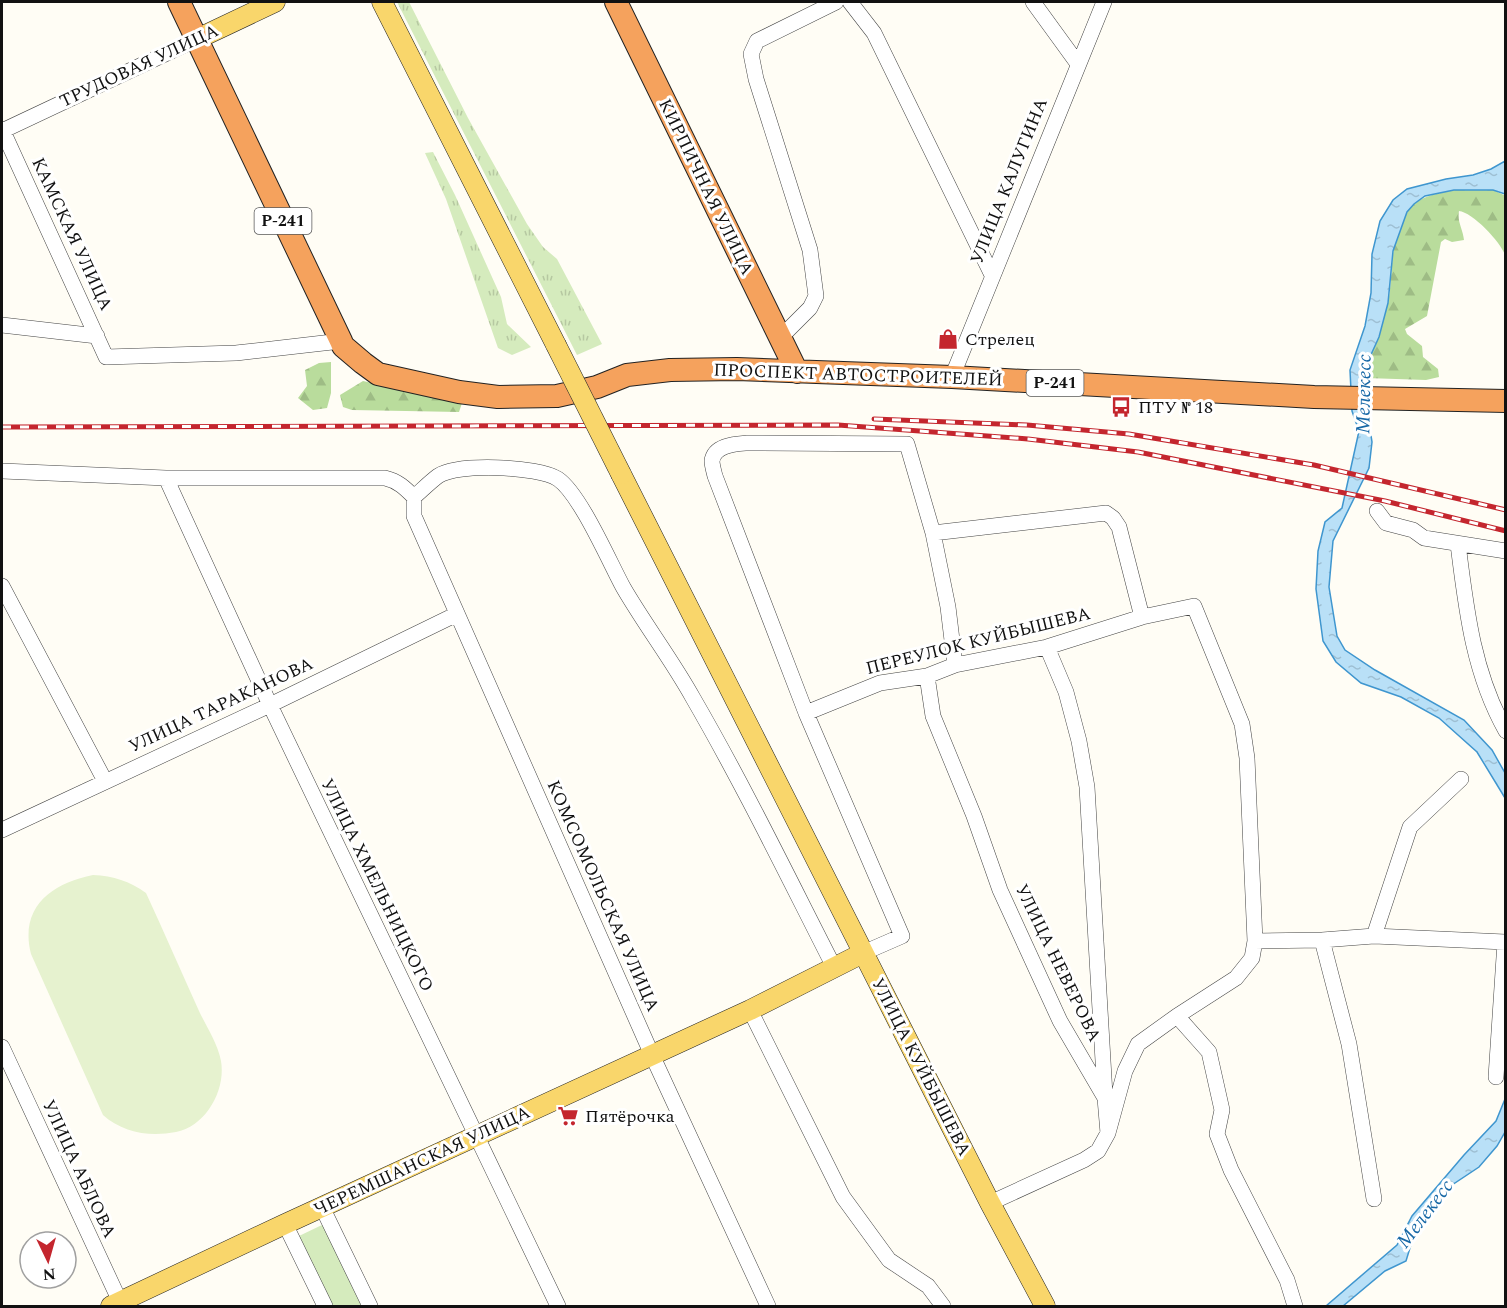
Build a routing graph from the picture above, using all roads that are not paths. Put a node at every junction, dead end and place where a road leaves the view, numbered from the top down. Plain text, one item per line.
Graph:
1 (179, 2) edge
2 (275, 2) edge
3 (382, 2) edge
4 (616, 2) edge
5 (836, 2) edge
6 (850, 2) edge
7 (1033, 2) edge
8 (1104, 2) edge
9 (197, 39) junction
10 (1078, 64) junction
11 (2, 130) edge
12 (992, 274) junction
13 (2, 325) edge
14 (97, 336) junction
15 (780, 338) junction
16 (341, 341) junction
17 (797, 372) junction
18 (952, 377) junction
19 (1506, 401) edge
20 (2, 471) edge
21 (166, 478) junction
22 (414, 497) junction
23 (1377, 511) dead end
24 (933, 532) junction
25 (1458, 544) junction
26 (1506, 551) edge
27 (2, 586) edge
28 (457, 614) junction
29 (1142, 617) junction
30 (1047, 647) junction
31 (955, 664) junction
32 (927, 676) junction
33 (270, 705) junction
34 (806, 713) junction
35 (1506, 731) edge
36 (1461, 779) dead end
37 (105, 781) junction
38 (2, 830) edge
39 (1374, 936) junction
40 (1322, 940) junction
41 (1255, 941) junction
42 (863, 954) junction
43 (834, 967) junction
44 (750, 1010) junction
45 (1177, 1016) junction
46 (2, 1047) edge
47 (652, 1055) junction
48 (1496, 1077) dead end
49 (1105, 1098) junction
50 (1107, 1133) junction
51 (476, 1137) junction
52 (1374, 1199) dead end
53 (990, 1203) junction
54 (322, 1207) junction
55 (285, 1224) junction
56 (118, 1305) edge
57 (325, 1306) edge
58 (370, 1306) edge
59 (558, 1306) edge
60 (768, 1306) edge
61 (943, 1306) edge
62 (1046, 1306) edge
63 (1295, 1306) edge

1 - 9 highway, Р-241
2 - 9 main road, ТРУДОВАЯ УЛИЦА
3 - 42 main road, УЛИЦА КУЙБЫШЕВА, bridge
4 - 15 highway, КИРПИЧНАЯ УЛИЦА
5 - 15 street
6 - 12 street
7 - 10 street
8 - 10 street, УЛИЦА КАЛУГИНА
9 - 11 street, ТРУДОВАЯ УЛИЦА
9 - 16 highway, Р-241
10 - 12 street, УЛИЦА КАЛУГИНА
11 - 14 street, КАМСКАЯ УЛИЦА
12 - 18 street, УЛИЦА КАЛУГИНА
13 - 14 street
14 - 16 street, КАМСКАЯ УЛИЦА
15 - 17 highway, КИРПИЧНАЯ УЛИЦА
16 - 17 highway, ПРОСПЕКТ АВТОСТРОИТЕЛЕЙ / Р-241
17 - 18 highway, ПРОСПЕКТ АВТОСТРОИТЕЛЕЙ / Р-241
18 - 19 highway, ПРОСПЕКТ АВТОСТРОИТЕЛЕЙ / Р-241
20 - 21 street
21 - 22 street
21 - 33 street, УЛИЦА ХМЕЛЬНИЦКОГО
22 - 28 street, КОМСОМОЛЬСКАЯ УЛИЦА
22 - 43 street
23 - 25 street
24 - 29 street
24 - 31 street
24 - 34 street
25 - 26 street
25 - 35 street
27 - 37 street
28 - 33 street, УЛИЦА ТАРАКАНОВА
28 - 47 street, КОМСОМОЛЬСКАЯ УЛИЦА
29 - 30 street, ПЕРЕУЛОК КУЙБЫШЕВА
29 - 41 street, ПЕРЕУЛОК КУЙБЫШЕВА
30 - 31 street, ПЕРЕУЛОК КУЙБЫШЕВА
30 - 49 street
31 - 32 street, ПЕРЕУЛОК КУЙБЫШЕВА
32 - 34 street, ПЕРЕУЛОК КУЙБЫШЕВА
32 - 49 street, УЛИЦА НЕВЕРОВА
33 - 37 street, УЛИЦА ТАРАКАНОВА
33 - 51 street, УЛИЦА ХМЕЛЬНИЦКОГО
34 - 42 street
36 - 39 street
37 - 38 street, УЛИЦА ТАРАКАНОВА
39 - 40 street
39 - 48 street
40 - 41 street
40 - 52 street
41 - 45 street
42 - 43 main road, ЧЕРЕМШАНСКАЯ УЛИЦА
42 - 53 main road, УЛИЦА КУЙБЫШЕВА
43 - 44 main road, ЧЕРЕМШАНСКАЯ УЛИЦА
44 - 47 main road, ЧЕРЕМШАНСКАЯ УЛИЦА
44 - 61 street
45 - 50 street
45 - 63 street
46 - 56 street, УЛИЦА АБЛОВА
47 - 51 main road, ЧЕРЕМШАНСКАЯ УЛИЦА
47 - 60 street, КОМСОМОЛЬСКАЯ УЛИЦА
49 - 50 street, УЛИЦА НЕВЕРОВА
50 - 53 street
51 - 54 main road, ЧЕРЕМШАНСКАЯ УЛИЦА
51 - 59 street, УЛИЦА ХМЕЛЬНИЦКОГО
53 - 62 main road, УЛИЦА КУЙБЫШЕВА
54 - 55 main road, ЧЕРЕМШАНСКАЯ УЛИЦА
54 - 58 street
55 - 56 main road, ЧЕРЕМШАНСКАЯ УЛИЦА
55 - 57 street

